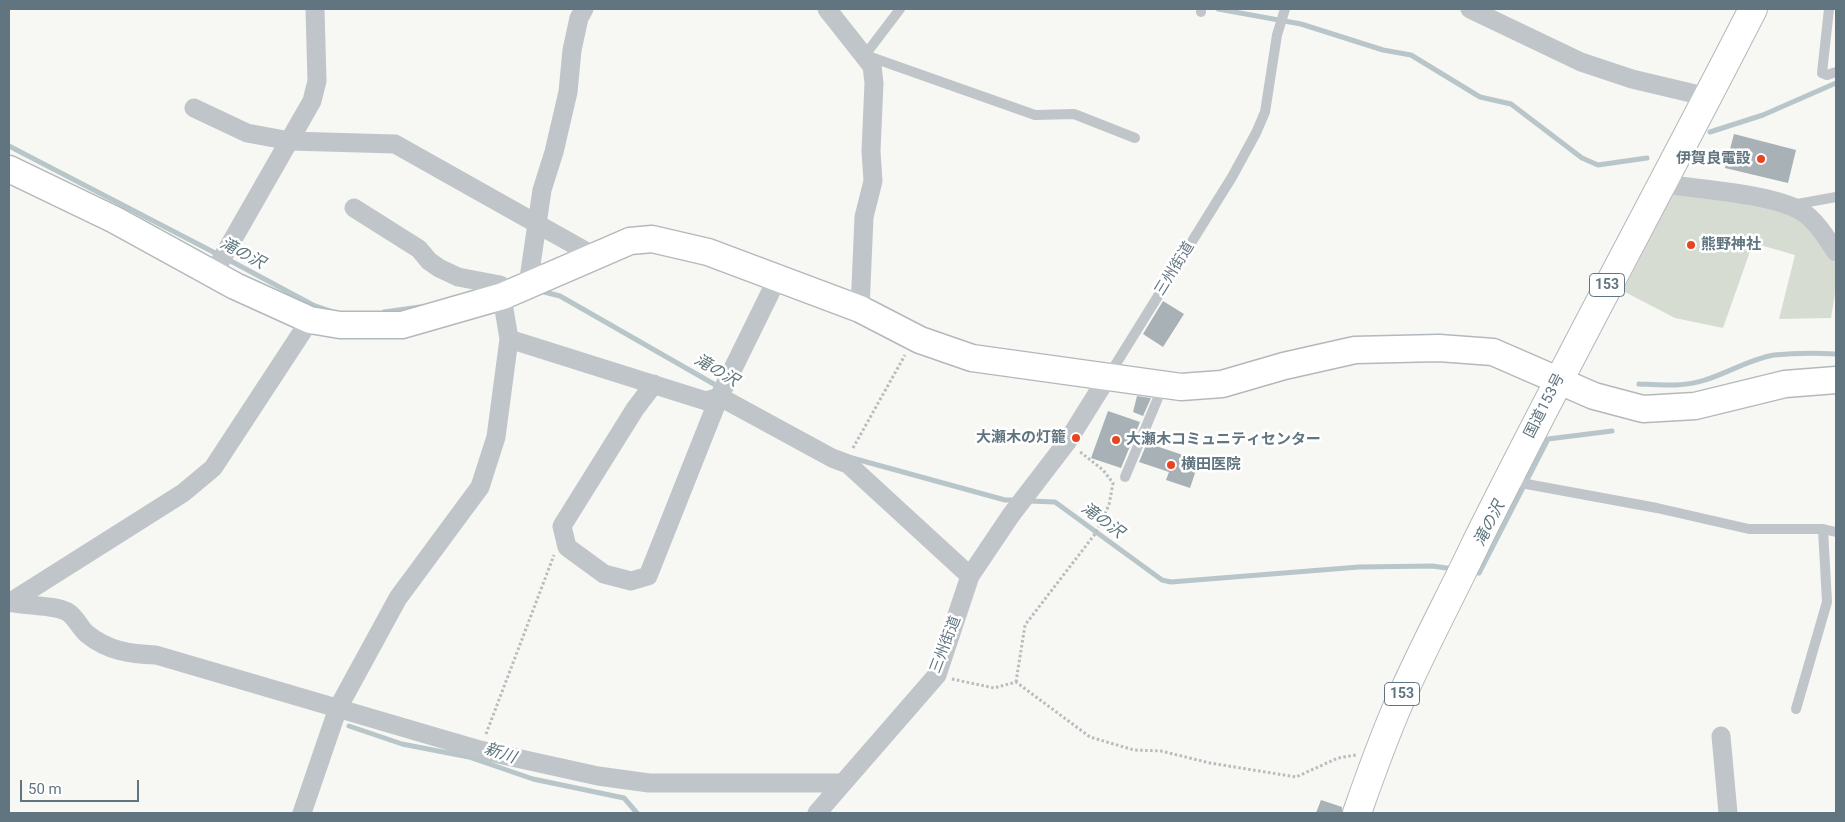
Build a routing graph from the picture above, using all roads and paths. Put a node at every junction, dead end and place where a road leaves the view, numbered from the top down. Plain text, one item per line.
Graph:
1 (315, 9) edge
2 (584, 9) edge
3 (827, 9) edge
4 (900, 9) edge
5 (1470, 9) edge
6 (1753, 9) edge
7 (1829, 9) edge
8 (1284, 11) edge
9 (865, 55) junction
10 (1836, 72) edge
11 (1708, 97) junction
12 (194, 108) dead end
13 (1135, 138) dead end
14 (290, 141) junction
15 (9, 169) edge
16 (1664, 184) junction
17 (1836, 197) edge
18 (1787, 206) junction
19 (354, 208) dead end
20 (538, 224) junction
21 (1836, 252) edge
22 (596, 256) junction
23 (220, 262) junction
24 (778, 277) junction
25 (528, 285) junction
26 (503, 296) junction
27 (860, 308) junction
28 (310, 320) junction
29 (915, 337) junction
30 (509, 339) junction
31 (1107, 378) junction
32 (1836, 380) edge
33 (1558, 381) junction
34 (654, 384) junction
35 (1164, 385) junction
36 (723, 391) junction
37 (1067, 442) junction
38 (852, 450) dead end
39 (1126, 477) dead end
40 (1520, 482) junction
41 (1823, 529) junction
42 (1836, 532) edge
43 (567, 547) junction
44 (970, 576) junction
45 (9, 602) edge
46 (937, 675) junction
47 (1016, 682) junction
48 (338, 708) junction
49 (1796, 710) dead end
50 (1721, 736) dead end
51 (480, 750) junction
52 (1376, 758) junction
53 (841, 784) junction
54 (302, 813) edge
55 (817, 813) edge
56 (1357, 813) edge
57 (1728, 813) edge

1 - 14 street
2 - 20 street
3 - 9 street
4 - 9 lane
5 - 11 street
6 - 11 highway, 国道153号 / 153
7 - 10 lane
8 - 31 lane, 三州街道
9 - 13 lane
9 - 27 street
11 - 16 highway, 国道153号 / 153
12 - 14 street
14 - 20 street
14 - 23 street
15 - 23 street
16 - 18 street
16 - 33 highway, 国道153号 / 153
17 - 18 lane
18 - 21 street
19 - 26 street
20 - 22 street
20 - 25 street
22 - 24 street
22 - 25 street
23 - 28 street
24 - 27 street
24 - 36 street
25 - 26 street
26 - 28 street
26 - 30 street
27 - 29 street
28 - 45 street
29 - 31 street
29 - 38 path
30 - 34 street
30 - 48 street
31 - 35 street
31 - 37 street, 三州街道
32 - 33 street
33 - 35 street
33 - 40 highway, 国道153号 / 153
34 - 36 street
34 - 43 street
35 - 39 lane
36 - 43 street
36 - 44 street
37 - 44 street, 三州街道
37 - 47 path
40 - 41 lane
40 - 52 highway, 国道153号 / 153
41 - 42 lane
41 - 49 lane
43 - 51 path
44 - 46 street, 三州街道
45 - 48 street
46 - 47 path
46 - 53 street, 三州街道
47 - 52 path
48 - 51 street
48 - 54 street
50 - 57 street
51 - 53 street
52 - 56 highway, 国道153号 / 153
53 - 55 street, 三州街道

